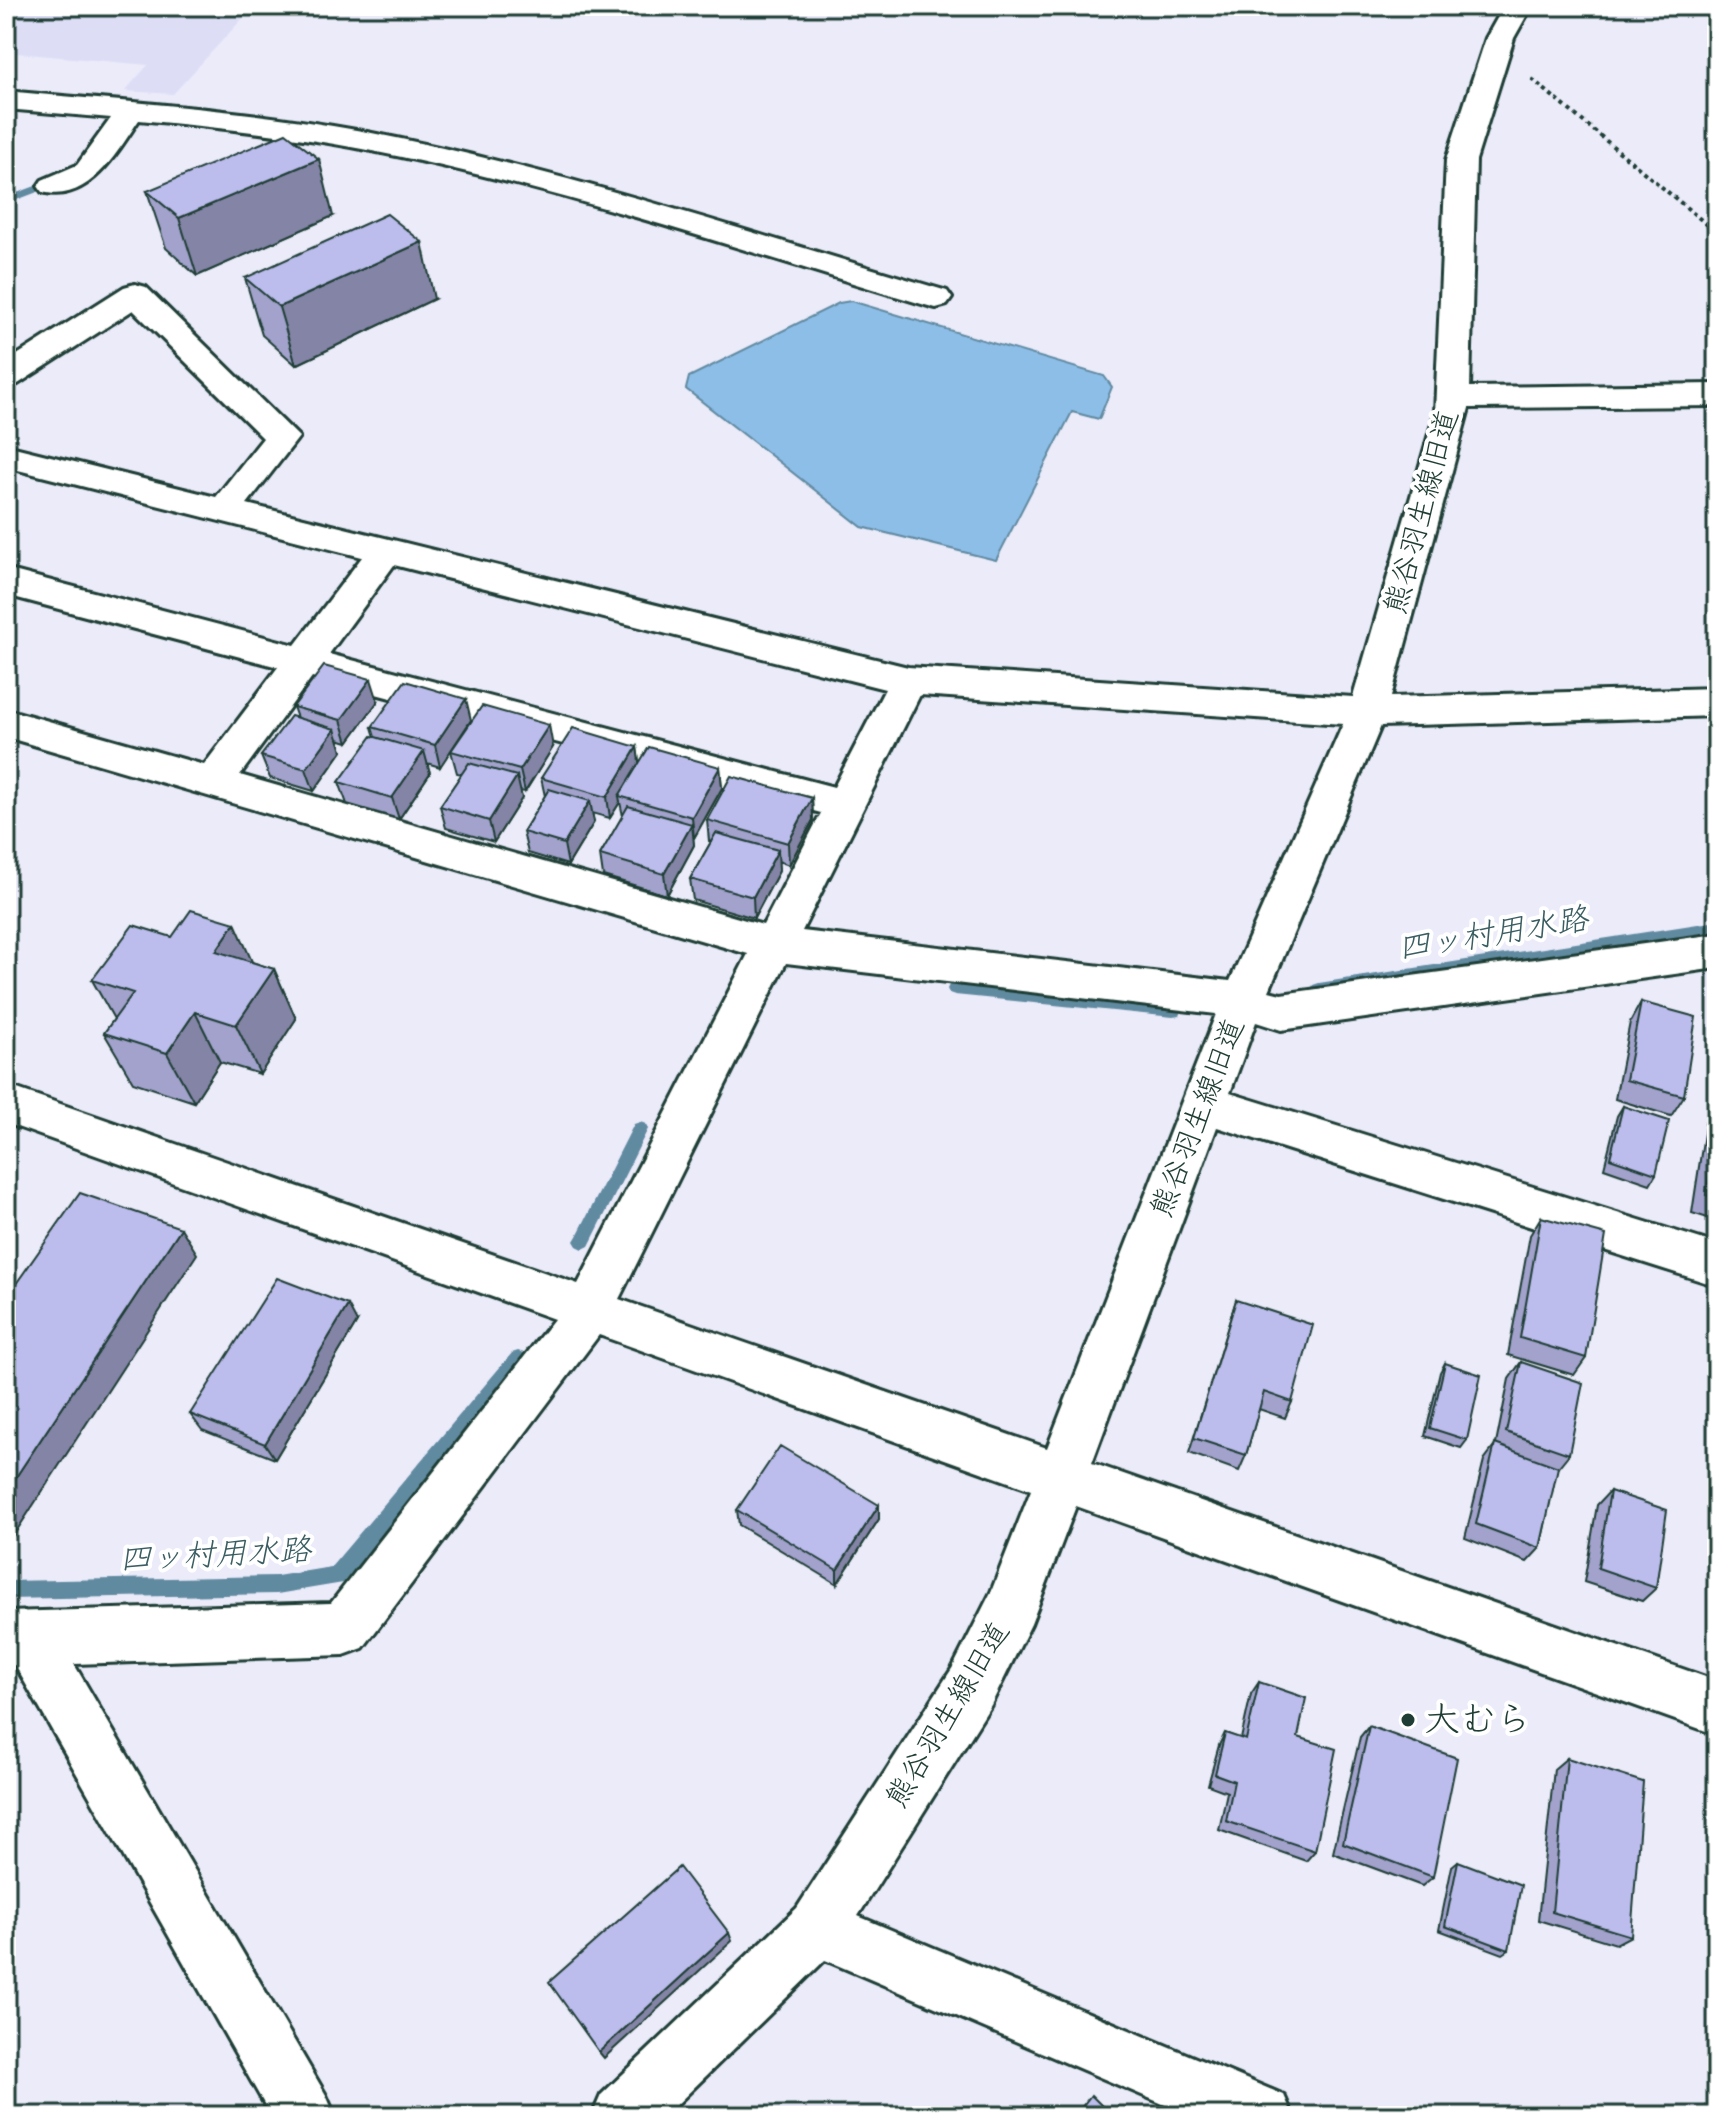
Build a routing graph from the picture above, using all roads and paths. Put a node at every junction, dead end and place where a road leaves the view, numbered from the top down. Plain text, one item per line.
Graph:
1 (1518, 6) edge
2 (1497, 50) junction
3 (6, 100) edge
4 (131, 111) junction
5 (53, 186) dead end
6 (1717, 233) edge
7 (936, 298) dead end
8 (6, 377) edge
9 (1717, 395) edge
10 (1453, 398) junction
11 (6, 456) edge
12 (224, 510) junction
13 (386, 550) junction
14 (6, 582) edge
15 (304, 662) junction
16 (908, 681) junction
17 (1717, 702) edge
18 (1368, 712) junction
19 (6, 723) edge
20 (213, 782) junction
21 (846, 805) junction
22 (776, 945) junction
23 (1717, 951) edge
24 (1243, 1000) junction
25 (6, 1104) edge
26 (1203, 1104) junction
27 (1717, 1265) edge
28 (588, 1312) junction
29 (1063, 1476) junction
30 (17, 1638) edge
31 (1717, 1708) edge
32 (817, 1928) junction
33 (305, 2116) edge
34 (622, 2116) edge
35 (1263, 2116) edge

1 - 2 street, 熊谷羽生線旧道
2 - 6 path
2 - 10 street, 熊谷羽生線旧道
3 - 4 street
4 - 5 street
4 - 7 street
8 - 12 street
9 - 10 street
10 - 18 street, 熊谷羽生線旧道
11 - 12 street
12 - 13 street
13 - 15 street
13 - 16 street
14 - 15 street
15 - 20 street
15 - 21 street
16 - 18 street
16 - 21 street
17 - 18 street
18 - 24 street, 熊谷羽生線旧道
19 - 20 street
20 - 22 street
21 - 22 street
22 - 24 street
22 - 28 street
23 - 24 street
24 - 26 street, 熊谷羽生線旧道
25 - 28 street
26 - 27 street
26 - 29 street, 熊谷羽生線旧道
28 - 29 street
28 - 30 street
29 - 31 street
29 - 32 street, 熊谷羽生線旧道
30 - 33 street
32 - 34 street, 熊谷羽生線旧道
32 - 35 street

